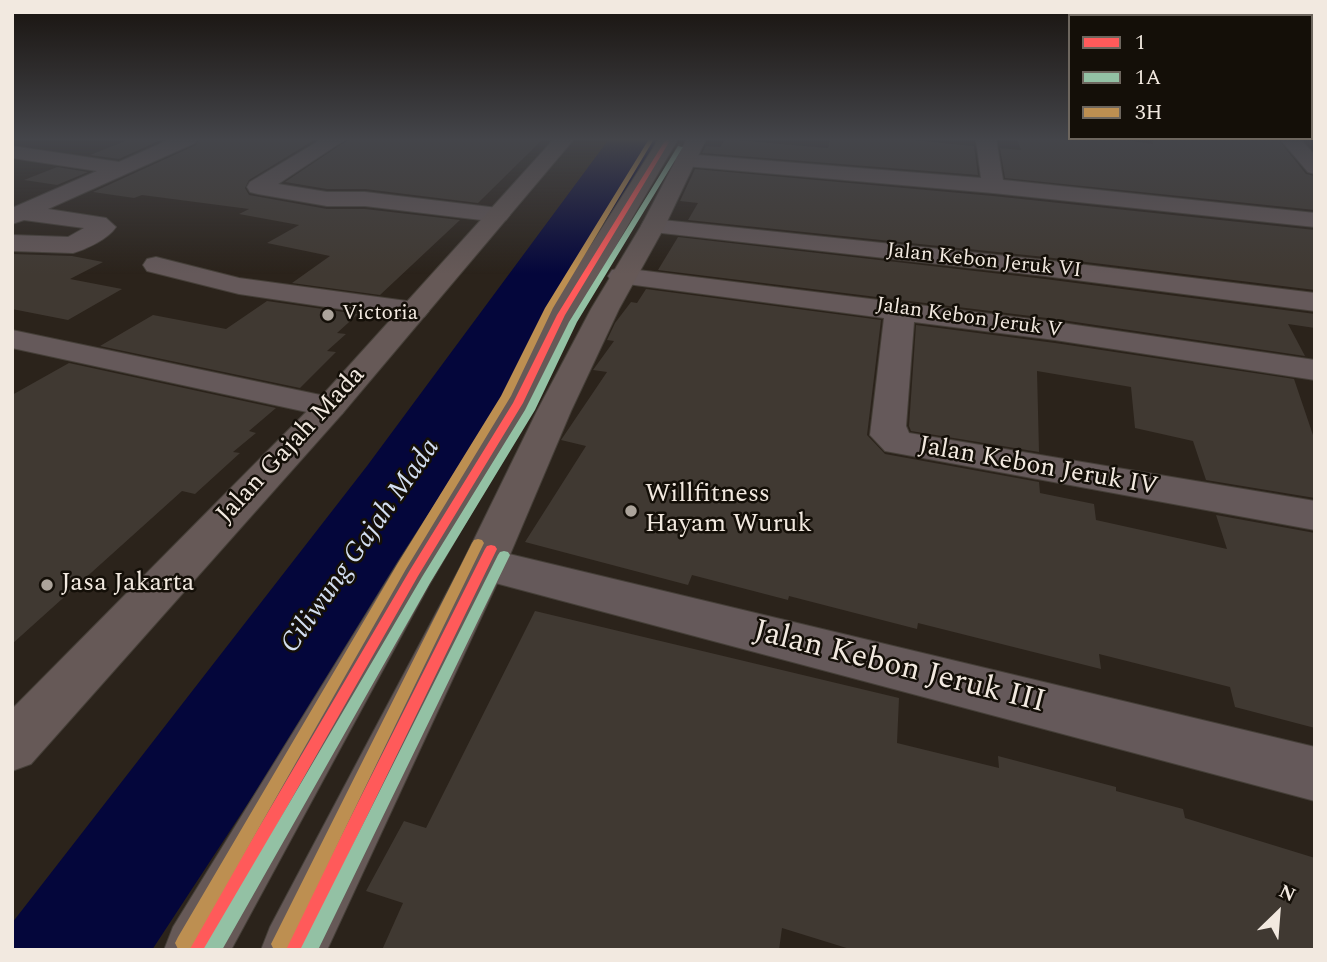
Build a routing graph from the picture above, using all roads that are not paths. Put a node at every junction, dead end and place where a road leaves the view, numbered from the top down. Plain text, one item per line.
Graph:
1 (89, 184) edge
2 (263, 184) edge
3 (525, 184) edge
4 (656, 184) edge
5 (669, 184) edge
6 (977, 184) edge
7 (993, 186) joint
8 (17, 215) edge
9 (498, 215) junction
10 (1315, 220) edge
11 (653, 226) junction
12 (12, 243) edge
13 (156, 265) dead end
14 (622, 276) junction
15 (1315, 302) edge
16 (900, 310) junction
17 (414, 311) junction
18 (12, 339) edge
19 (1315, 370) edge
20 (330, 407) junction
21 (1315, 516) edge
22 (484, 564) junction
23 (12, 746) edge
24 (1315, 774) edge
25 (196, 950) edge
26 (293, 950) edge

1 - 8 street
2 - 9 street
3 - 9 main road, Jalan Gajah Mada
4 - 25 main road
5 - 11 main road
6 - 7 street
7 - 10 street
8 - 12 street
9 - 17 main road, Jalan Gajah Mada
11 - 14 main road
11 - 15 street, Jalan Kebon Jeruk VI
13 - 17 street
14 - 16 street, Jalan Kebon Jeruk V
14 - 22 main road
16 - 19 street, Jalan Kebon Jeruk V
16 - 21 street, Jalan Kebon Jeruk IV
17 - 20 main road, Jalan Gajah Mada
18 - 20 street
20 - 23 main road, Jalan Gajah Mada
22 - 24 street, Jalan Kebon Jeruk III
22 - 26 main road

